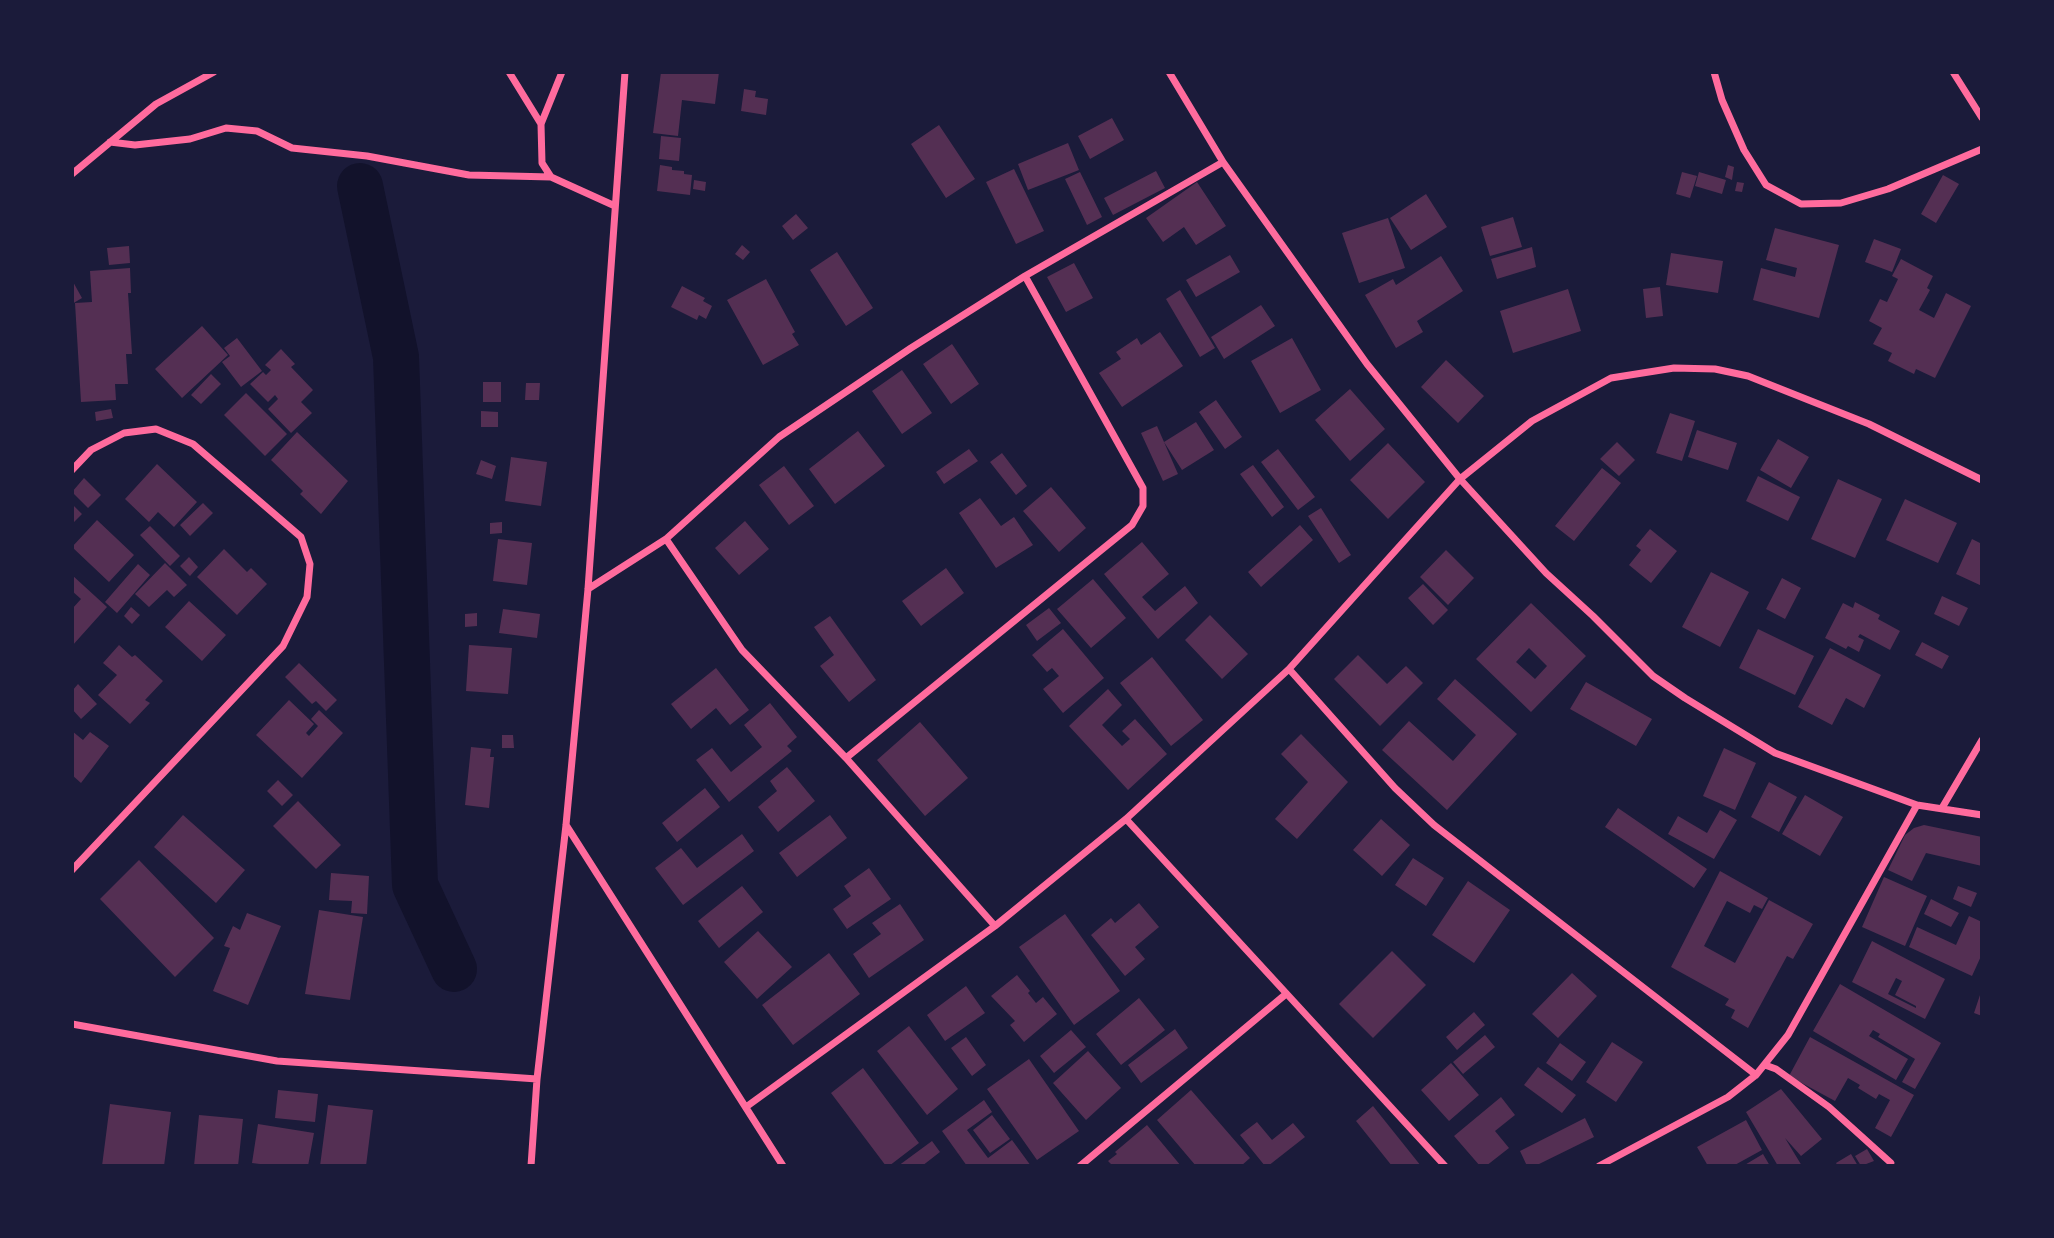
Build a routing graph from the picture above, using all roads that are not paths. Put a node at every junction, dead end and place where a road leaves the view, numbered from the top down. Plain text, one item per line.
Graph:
1 (214, 72) edge
2 (509, 72) edge
3 (562, 72) edge
4 (625, 72) edge
5 (1169, 72) edge
6 (1714, 72) edge
7 (1953, 72) edge
8 (1982, 118) edge
9 (541, 124) junction
10 (110, 142) junction
11 (1982, 149) edge
12 (1223, 162) junction
13 (72, 174) edge
14 (551, 177) junction
15 (615, 206) junction
16 (1025, 276) junction
17 (72, 470) edge
18 (1460, 479) junction
19 (1982, 480) edge
20 (666, 539) junction
21 (588, 589) junction
22 (1289, 669) junction
23 (1982, 740) edge
24 (846, 758) junction
25 (1917, 806) junction
26 (1942, 808) junction
27 (1982, 816) edge
28 (1126, 819) junction
29 (566, 825) junction
30 (72, 870) edge
31 (995, 926) junction
32 (1286, 994) junction
33 (72, 1024) edge
34 (1765, 1065) junction
35 (1756, 1075) junction
36 (537, 1079) junction
37 (746, 1107) junction
38 (531, 1166) edge
39 (783, 1166) edge
40 (1080, 1166) edge
41 (1445, 1166) edge
42 (1599, 1166) edge
43 (1890, 1166) edge

1 - 10 street
2 - 9 street
3 - 9 street
4 - 15 street
5 - 12 street
6 - 11 street
7 - 8 street
9 - 14 street
10 - 13 street
10 - 14 street
12 - 16 street
12 - 18 street
14 - 15 street
15 - 21 street
16 - 20 street
16 - 24 street
17 - 30 street
18 - 19 street
18 - 22 street
18 - 25 street
20 - 21 street
20 - 24 street
21 - 29 street
22 - 28 street
22 - 35 street
23 - 26 street
24 - 31 street
25 - 26 street
25 - 34 street
26 - 27 street
28 - 31 street
28 - 32 street
29 - 36 street
29 - 37 street
31 - 37 street
32 - 40 street
32 - 41 street
33 - 36 street
34 - 35 street
34 - 43 street
35 - 42 street
36 - 38 street
37 - 39 street

